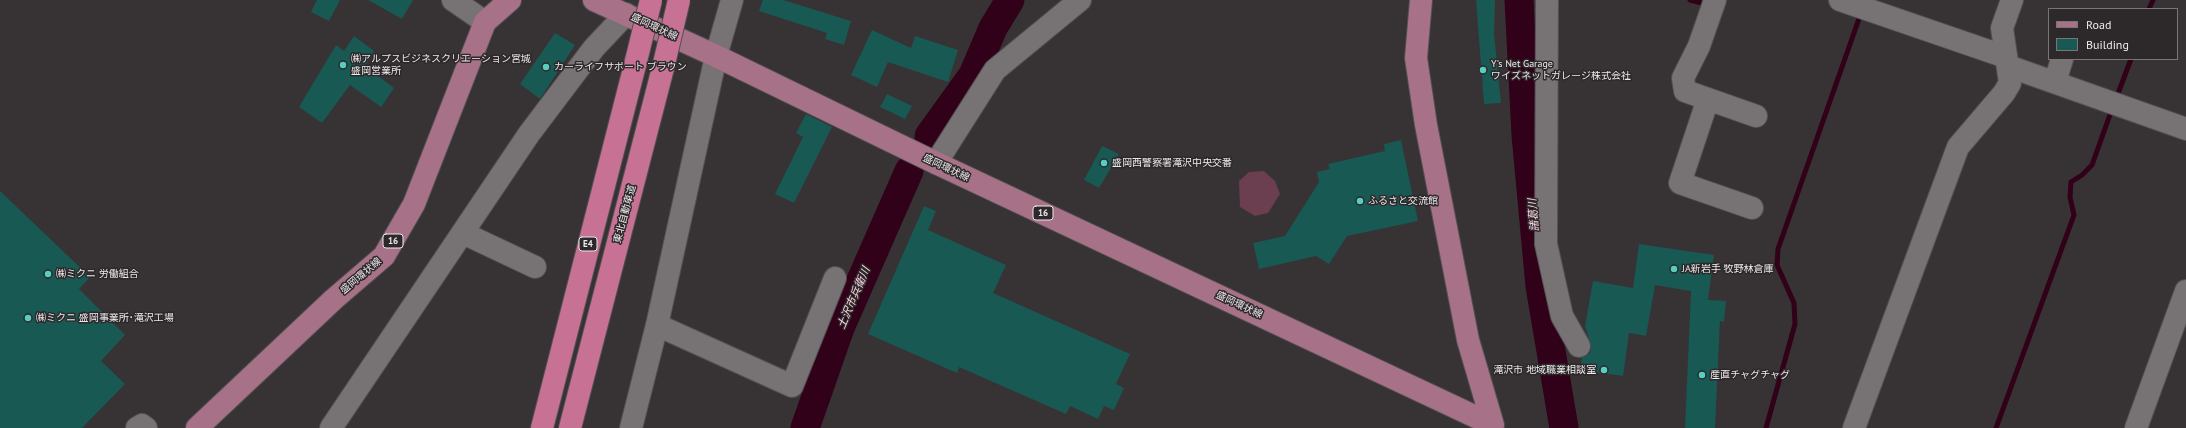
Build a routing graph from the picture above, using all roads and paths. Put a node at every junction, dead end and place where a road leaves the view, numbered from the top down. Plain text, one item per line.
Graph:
1 (453, 0) edge
2 (510, 0) edge
3 (595, 0) edge
4 (651, 0) edge
5 (679, 0) edge
6 (732, 0) edge
7 (1080, 0) edge
8 (1421, 0) edge
9 (1547, 0) edge
10 (1715, 0) edge
11 (2012, 0) edge
12 (1856, 5) edge
13 (626, 14) junction
14 (486, 22) junction
15 (716, 56) junction
16 (2062, 60) edge
17 (2007, 62) junction
18 (2055, 82) junction
19 (1708, 99) junction
20 (1756, 116) dead end
21 (2186, 129) edge
22 (936, 163) junction
23 (1752, 208) dead end
24 (463, 233) junction
25 (535, 267) dead end
26 (835, 278) dead end
27 (2186, 291) edge
28 (657, 325) junction
29 (1579, 346) dead end
30 (1496, 427) edge
31 (137, 428) edge
32 (146, 428) edge
33 (197, 428) edge
34 (330, 428) edge
35 (542, 428) edge
36 (570, 428) edge
37 (631, 428) edge
38 (1854, 428) edge
39 (2136, 428) edge

1 - 14 street
2 - 14 main road, 盛岡環状線 / 16
3 - 13 main road, 盛岡環状線 / 16
4 - 35 highway, E4, bridge
5 - 36 highway, 東北自動車道, bridge
6 - 15 street
7 - 22 street
8 - 30 main road, 盛岡環状線 / 16
9 - 29 street
10 - 19 street
11 - 17 street
12 - 17 street
13 - 15 main road, 盛岡環状線 / 16
13 - 24 street
14 - 33 main road, 盛岡環状線 / 16
15 - 22 main road, 盛岡環状線 / 16
15 - 28 street
16 - 18 street
17 - 18 street
17 - 38 street
18 - 21 street
19 - 20 street
19 - 23 street
22 - 30 main road, 盛岡環状線 / 16
24 - 25 street
24 - 34 street
26 - 28 street
27 - 39 street
28 - 37 street
31 - 32 street

